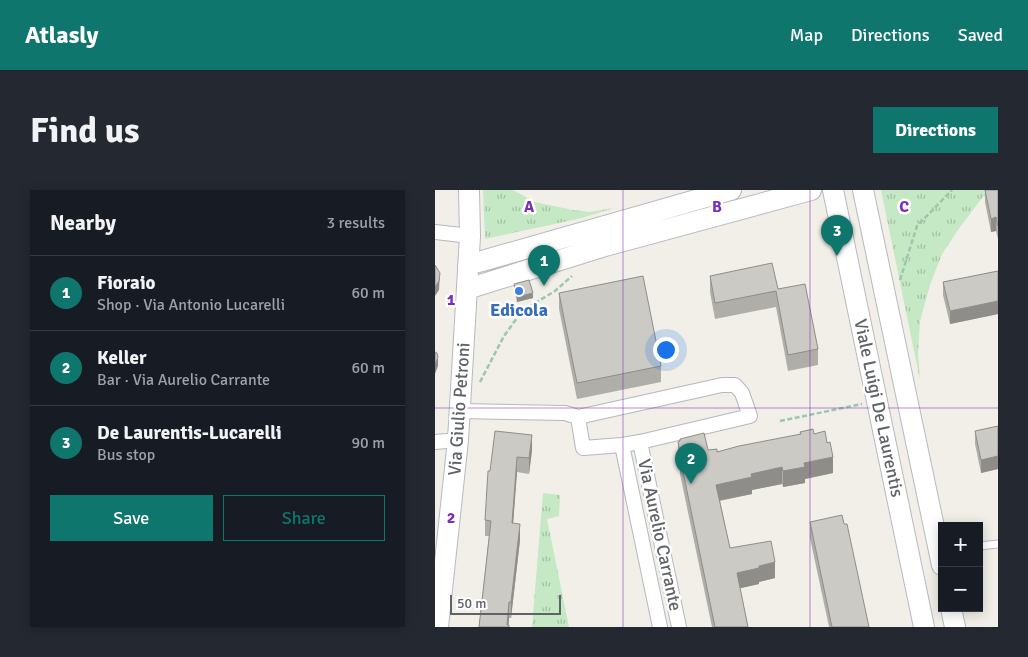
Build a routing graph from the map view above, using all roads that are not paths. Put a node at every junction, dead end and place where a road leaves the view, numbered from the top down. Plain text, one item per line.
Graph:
1 (469, 190) edge
2 (731, 190) edge
3 (811, 190) edge
4 (833, 190) edge
5 (863, 190) edge
6 (435, 232) edge
7 (470, 236) junction
8 (468, 265) junction
9 (467, 290) junction
10 (460, 403) junction
11 (578, 416) junction
12 (458, 440) junction
13 (435, 442) edge
14 (640, 442) junction
15 (622, 445) junction
16 (938, 541) edge
17 (998, 544) edge
18 (983, 546) edge
19 (952, 612) edge
20 (438, 627) edge
21 (661, 627) edge
22 (679, 627) edge
23 (924, 627) edge
24 (955, 627) edge

1 - 7 street, Via Giulio Petroni
2 - 8 street
3 - 9 street
4 - 23 street, Viale Luigi De Laurentis
5 - 16 street, Viale Luigi De Laurentis
6 - 7 street
7 - 8 street, Via Giulio Petroni
8 - 9 street, Via Giulio Petroni
9 - 10 street, Via Giulio Petroni
10 - 11 street
10 - 12 street, Via Giulio Petroni
11 - 14 street
11 - 15 street
12 - 13 street
12 - 20 street, Via Giulio Petroni
14 - 15 street
14 - 22 street, Via Aurelio Carrante
15 - 21 street, Via Aurelio Carrante
17 - 18 lane
19 - 24 street

